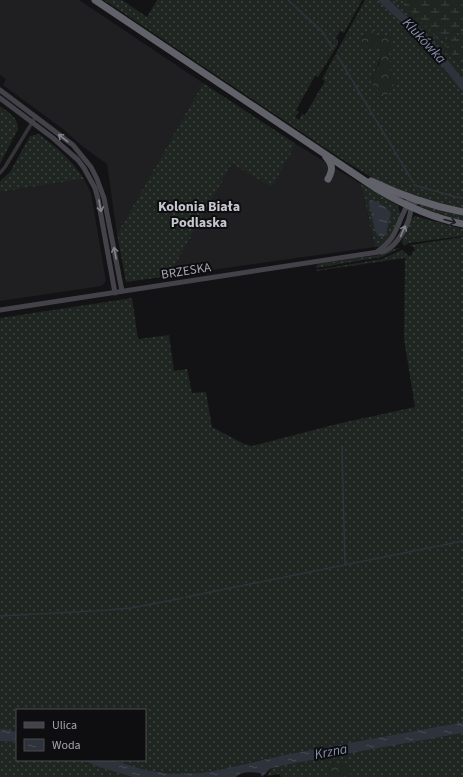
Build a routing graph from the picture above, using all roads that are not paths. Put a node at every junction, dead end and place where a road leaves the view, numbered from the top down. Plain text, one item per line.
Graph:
1 (95, 0) edge
2 (0, 90) edge
3 (0, 98) edge
4 (36, 116) junction
5 (32, 122) junction
6 (320, 150) junction
7 (333, 159) junction
8 (0, 173) edge
9 (328, 179) dead end
10 (101, 186) junction
11 (95, 188) junction
12 (407, 196) junction
13 (420, 201) junction
14 (410, 206) junction
15 (463, 212) edge
16 (463, 224) edge
17 (122, 291) junction
18 (114, 292) junction
19 (0, 310) edge

1 - 6 highway
2 - 4 street
3 - 5 street
4 - 5 street
10 -> 4 street
5 - 8 street
5 - 11 street
6 - 7 highway
6 - 9 highway
7 - 12 highway
7 - 14 highway
10 - 11 street
17 -> 10 street
11 -> 18 street
12 - 13 highway
12 - 14 street
13 - 14 street
13 - 15 highway
14 -> 16 highway
14 - 17 street, BRZESKA
17 - 18 street, BRZESKA
18 - 19 street, BRZESKA

